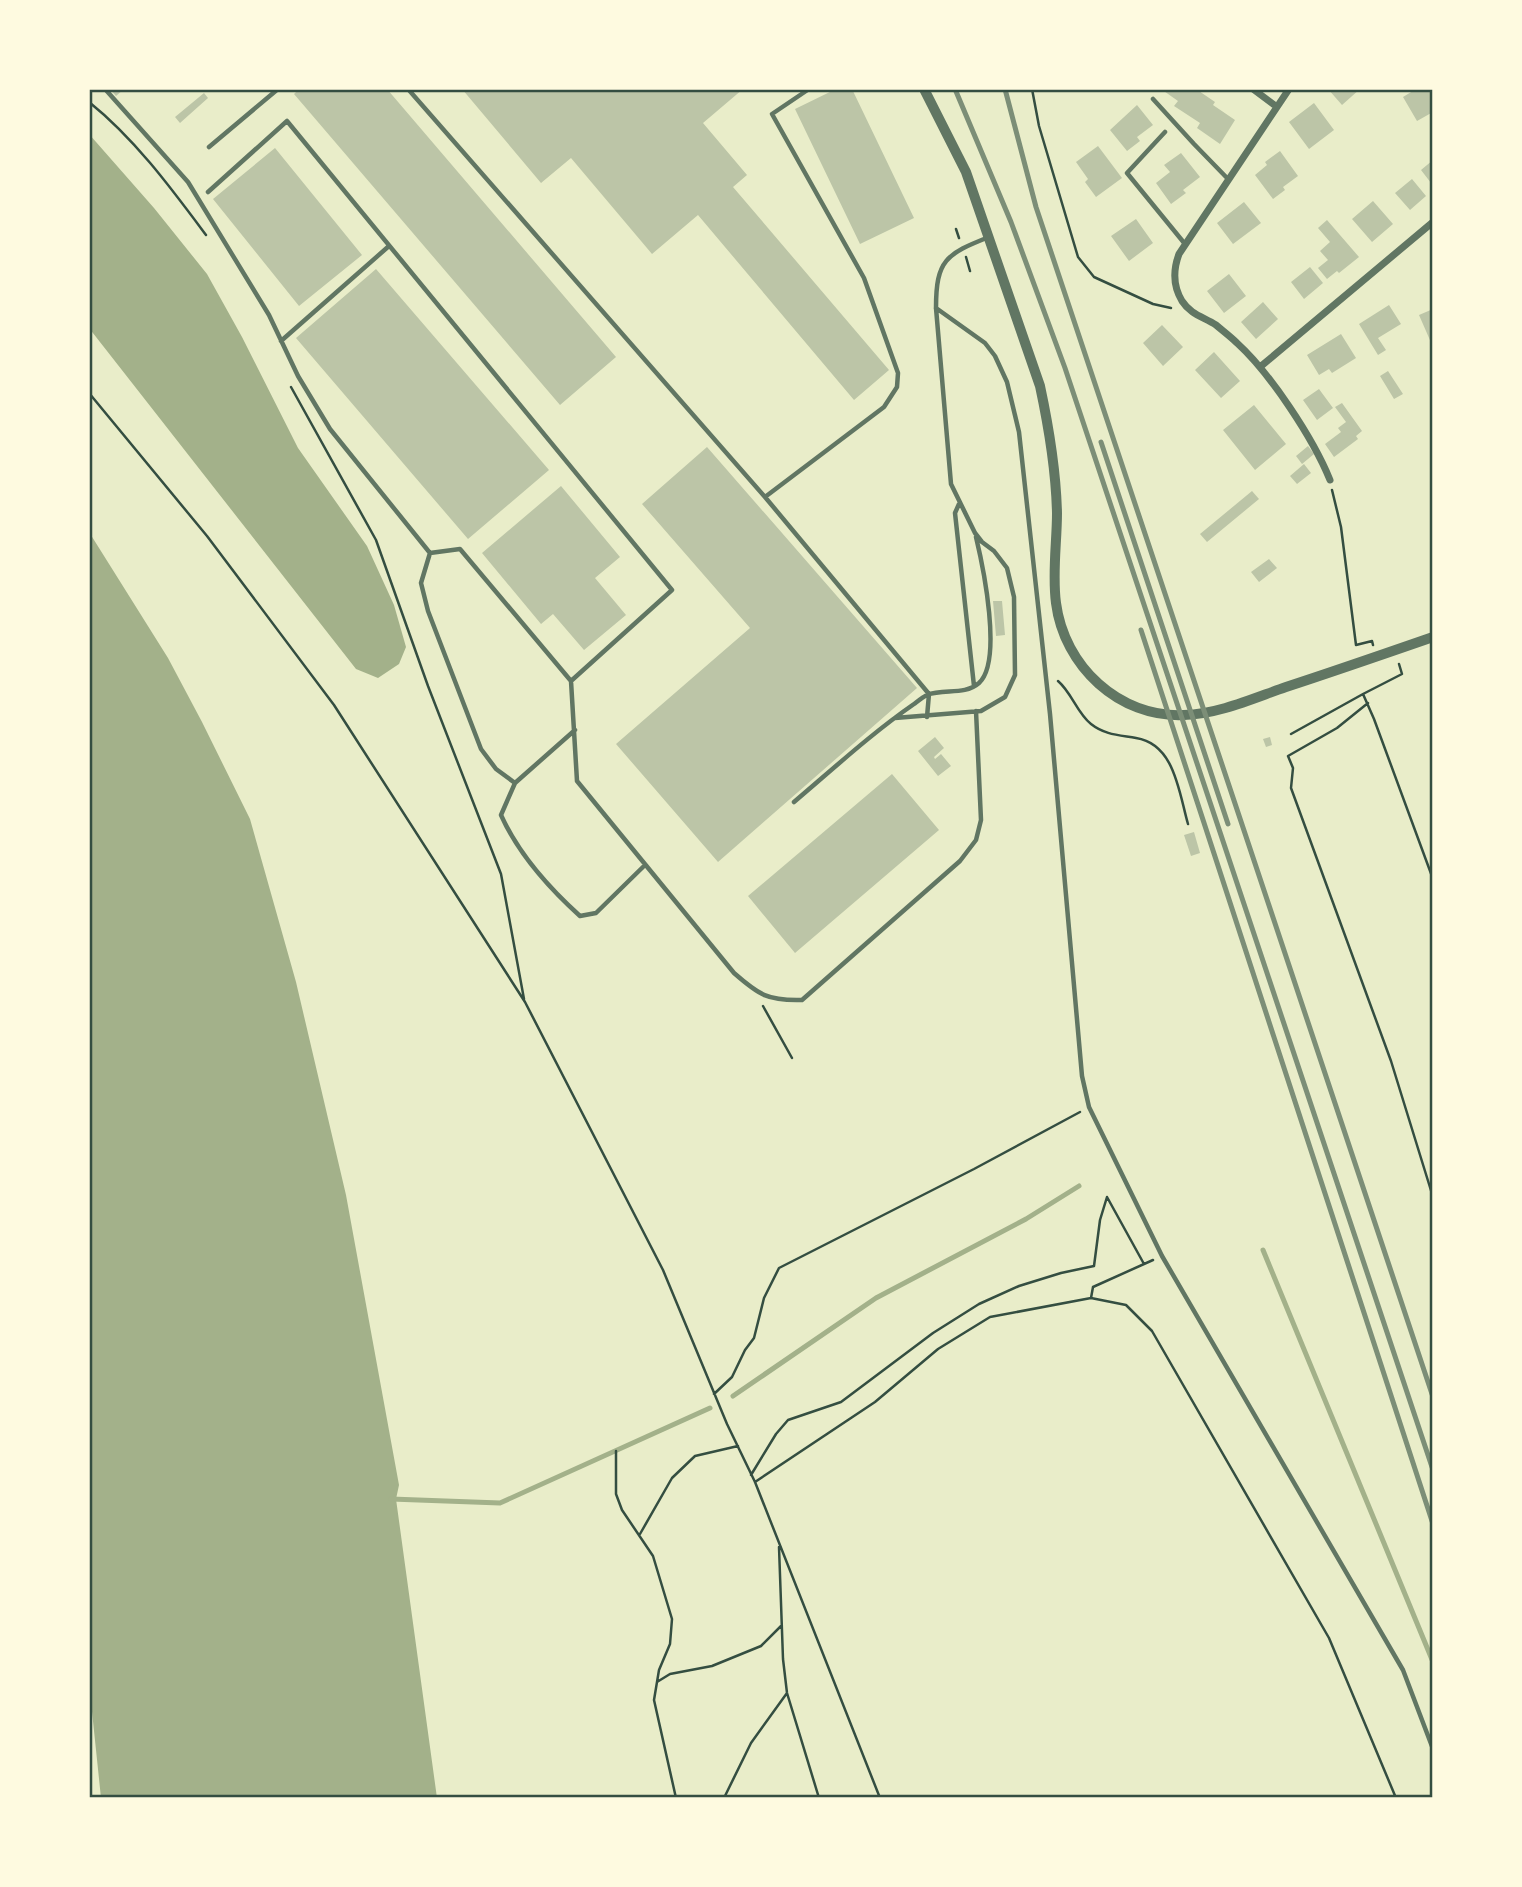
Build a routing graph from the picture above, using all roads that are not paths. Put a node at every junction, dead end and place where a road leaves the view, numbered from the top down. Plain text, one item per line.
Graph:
1 (105, 89) edge
2 (278, 89) edge
3 (408, 89) edge
4 (809, 89) edge
5 (924, 89) edge
6 (1254, 89) edge
7 (1289, 89) edge
8 (1153, 99) dead end
9 (1277, 107) junction
10 (1166, 132) dead end
11 (209, 147) dead end
12 (1229, 179) junction
13 (208, 192) dead end
14 (1433, 222) edge
15 (989, 237) junction
16 (1185, 245) junction
17 (389, 246) junction
18 (936, 308) junction
19 (281, 341) junction
20 (1259, 368) junction
21 (1330, 480) road end
22 (765, 497) junction
23 (960, 503) junction
24 (975, 533) junction
25 (430, 553) junction
26 (1433, 637) edge
27 (571, 681) junction
28 (974, 686) junction
29 (929, 694) junction
30 (976, 711) junction
31 (927, 717) junction
32 (895, 719) junction
33 (575, 730) junction
34 (515, 783) junction
35 (794, 802) dead end
36 (645, 865) junction
37 (1433, 1749) edge

1 - 19 lane
2 - 11 lane
3 - 22 lane
4 - 22 lane
5 - 15 street
6 - 9 street
7 - 9 street
8 - 12 lane
9 - 12 street
10 - 16 lane
12 - 16 street
13 - 17 lane
14 - 20 street
15 - 18 lane
15 - 26 street
16 - 20 street
17 - 19 lane
17 - 27 lane
18 - 23 lane
18 - 37 lane
19 - 25 lane
20 - 21 street
22 - 29 lane
23 - 24 lane
23 - 28 lane
24 - 28 lane
24 - 30 lane
25 - 27 lane
25 - 34 lane
27 - 33 lane
28 - 29 lane
29 - 31 lane
29 - 32 lane
30 - 31 lane
30 - 36 lane
31 - 32 lane
32 - 35 lane
33 - 34 lane
33 - 36 lane
34 - 36 lane

